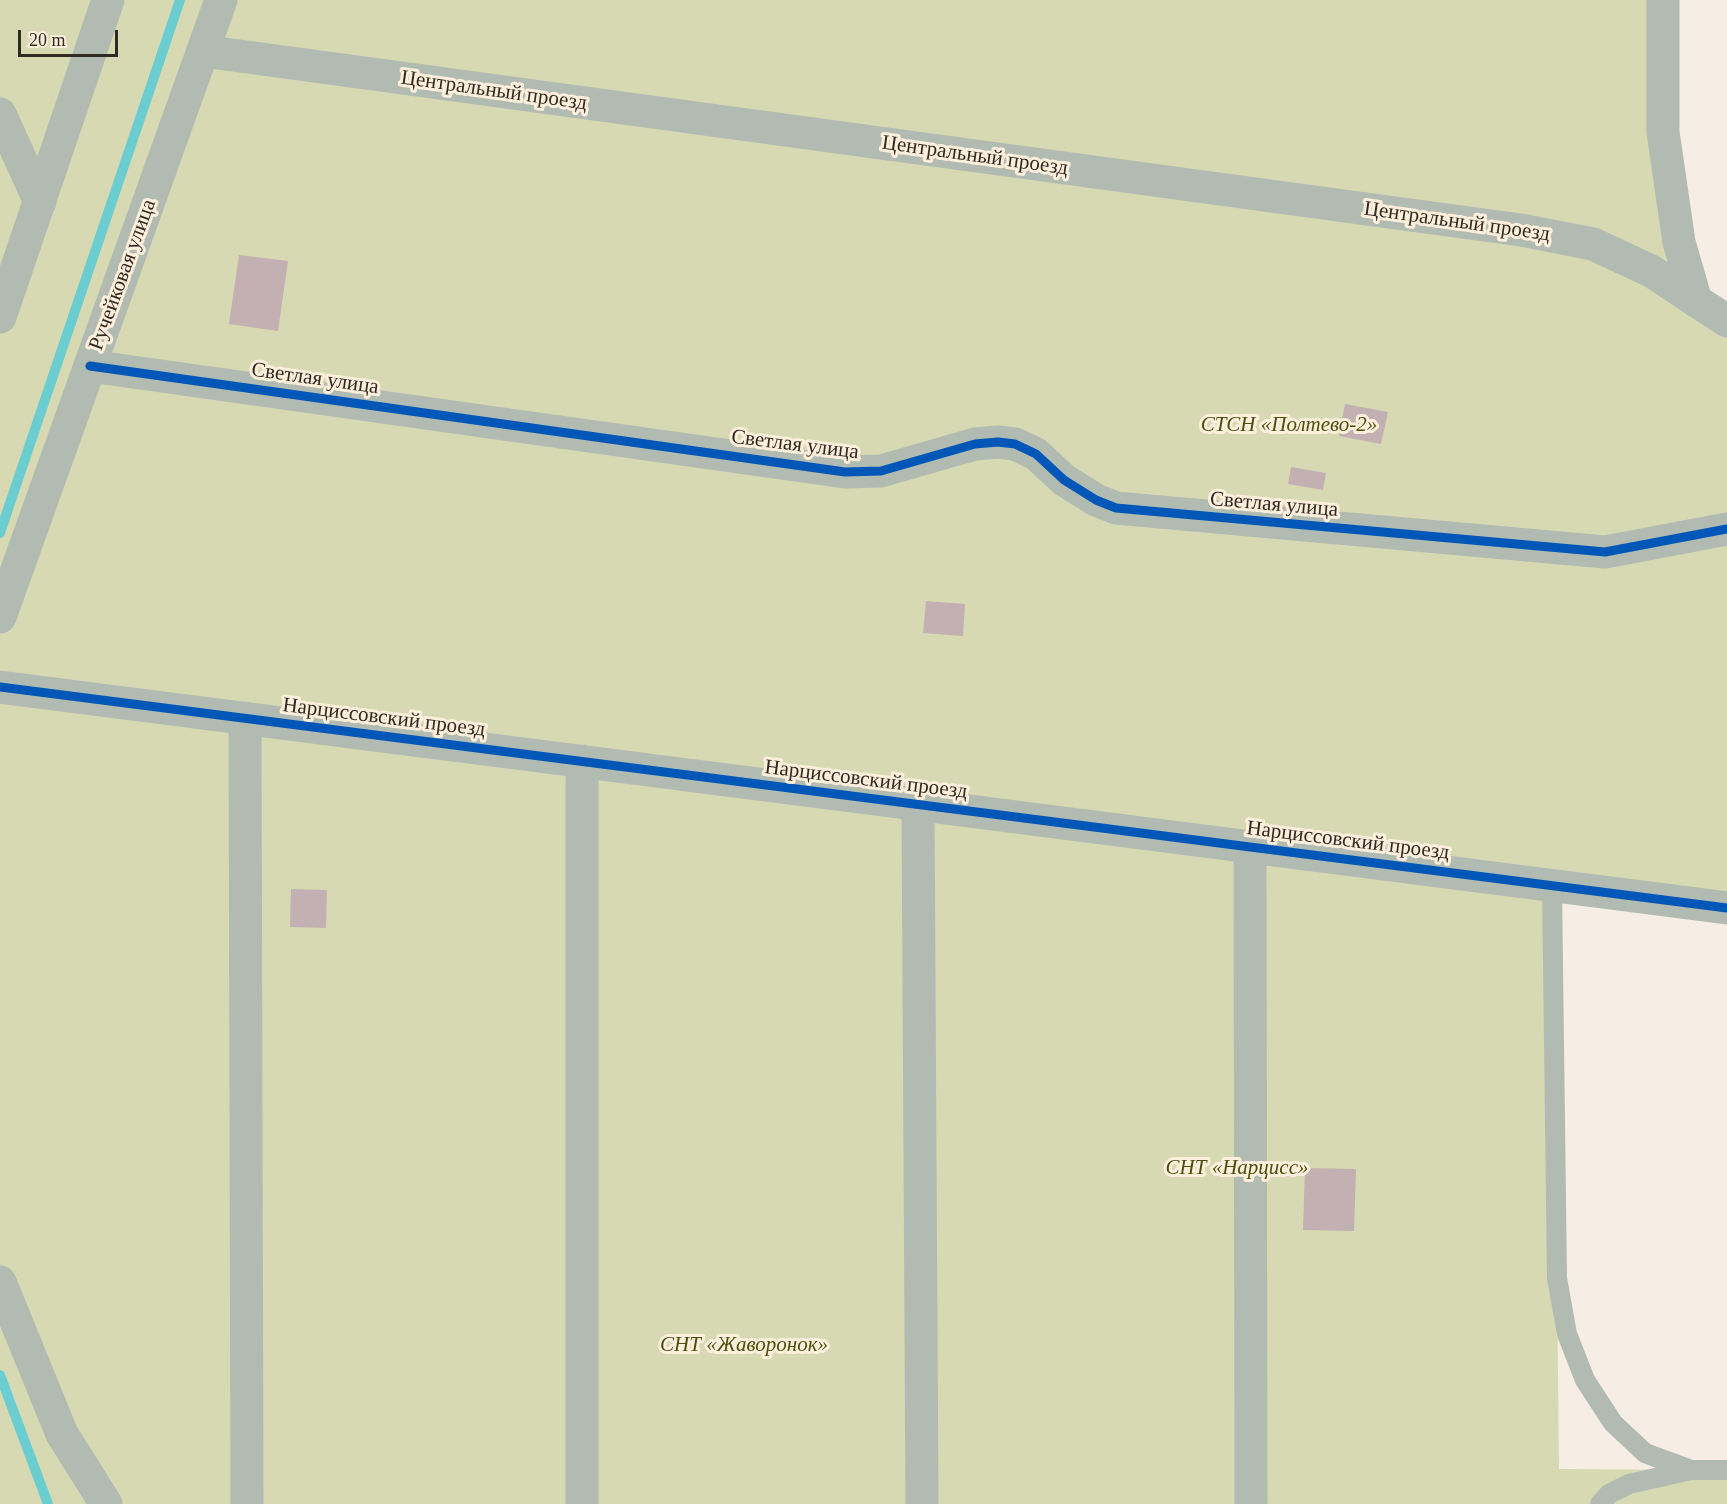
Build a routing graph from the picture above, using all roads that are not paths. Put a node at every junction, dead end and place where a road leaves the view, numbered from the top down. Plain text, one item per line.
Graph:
1 (108, 0) edge
2 (221, 0) edge
3 (1663, 0) edge
4 (203, 51) junction
5 (0, 114) edge
6 (40, 202) junction
7 (1696, 301) junction
8 (0, 317) edge
9 (1727, 321) edge
10 (90, 366) junction
11 (1727, 529) edge
12 (0, 617) edge
13 (0, 687) edge
14 (245, 718) junction
15 (582, 762) junction
16 (918, 804) junction
17 (1250, 847) junction
18 (1552, 886) junction
19 (1727, 908) edge
20 (0, 1282) edge
21 (1691, 1470) junction
22 (1727, 1470) edge
23 (106, 1504) edge
24 (247, 1504) edge
25 (582, 1504) edge
26 (922, 1504) edge
27 (1251, 1504) edge
28 (1600, 1504) edge

1 - 6 street
2 - 4 street, Ручейковая улица
3 - 7 street
4 - 7 street, Центральный проезд
4 - 10 street, Ручейковая улица
5 - 6 street
6 - 8 street
7 - 9 street, Центральный проезд
10 - 11 street, Светлая улица
10 - 12 street, Ручейковая улица
13 - 14 street, Нарциссовский проезд
14 - 15 street, Нарциссовский проезд
14 - 24 street
15 - 16 street, Нарциссовский проезд
15 - 25 street
16 - 17 street, Нарциссовский проезд
16 - 26 street
17 - 18 street, Нарциссовский проезд
17 - 27 street
18 - 19 street, Нарциссовский проезд
18 - 21 lane
20 - 23 street
21 - 22 lane
21 - 28 lane

